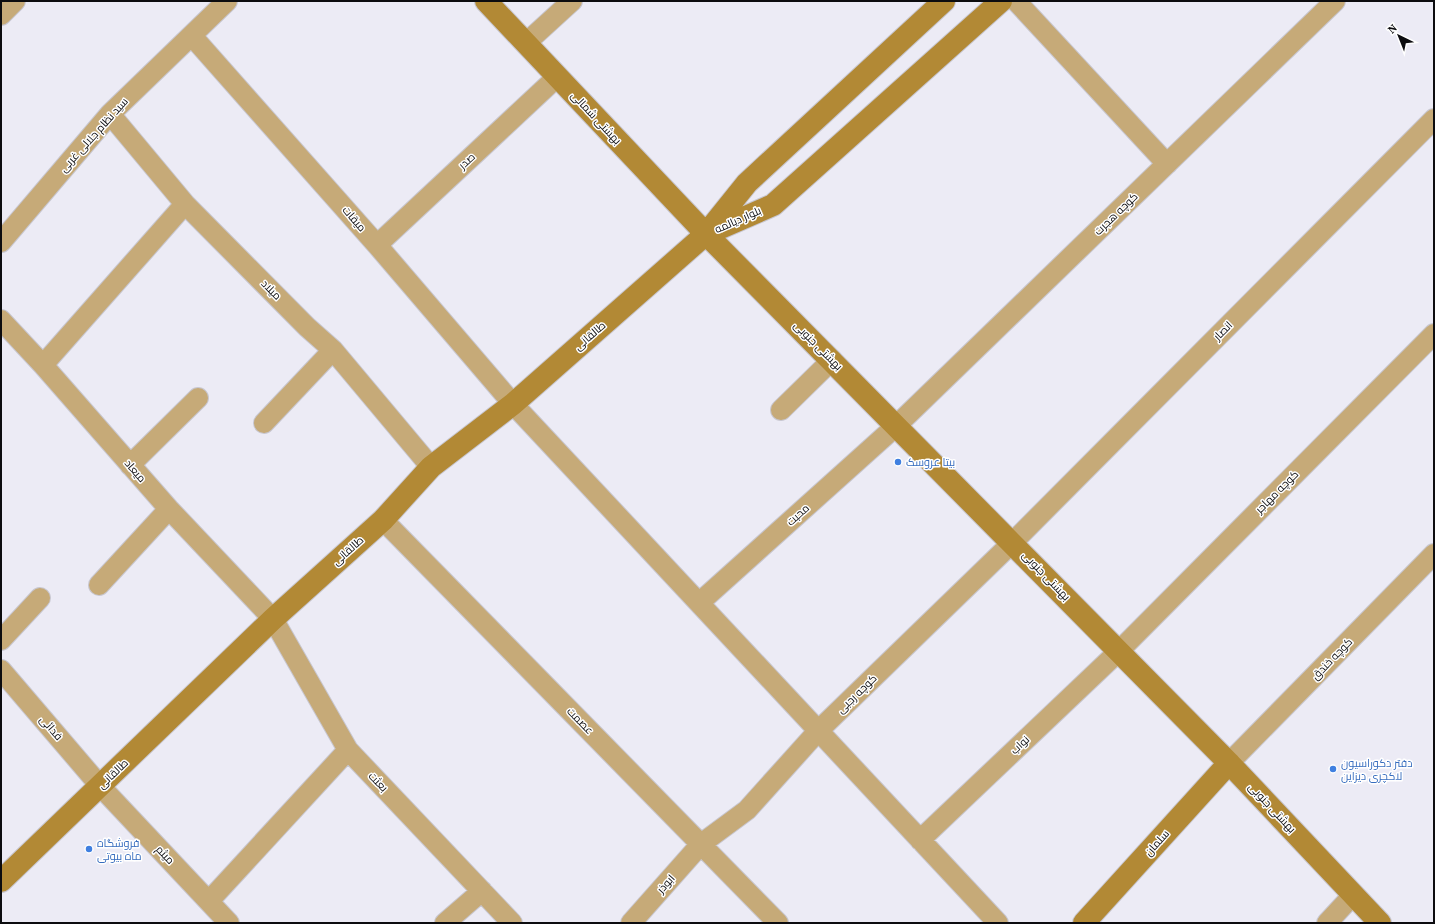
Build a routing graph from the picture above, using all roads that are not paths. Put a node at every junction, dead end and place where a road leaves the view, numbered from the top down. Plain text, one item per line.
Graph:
1 (15, 1) edge
2 (227, 1) edge
3 (486, 1) edge
4 (572, 1) edge
5 (944, 1) edge
6 (1000, 1) edge
7 (1016, 1) edge
8 (1335, 1) edge
9 (1, 15) edge
10 (192, 36) junction
11 (526, 44) junction
12 (557, 77) junction
13 (110, 114) junction
14 (1434, 119) edge
15 (1167, 164) junction
16 (185, 204) junction
17 (706, 234) junction
18 (1, 242) edge
19 (377, 245) junction
20 (1, 320) edge
21 (1434, 334) edge
22 (333, 350) junction
23 (832, 360) junction
24 (43, 365) junction
25 (198, 398) dead end
26 (513, 404) junction
27 (781, 410) dead end
28 (264, 423) dead end
29 (896, 426) junction
30 (130, 465) junction
31 (431, 467) junction
32 (169, 509) junction
33 (383, 520) junction
34 (1013, 542) junction
35 (1434, 554) edge
36 (99, 585) dead end
37 (40, 598) dead end
38 (699, 603) junction
39 (273, 619) junction
40 (1, 640) edge
41 (1119, 651) junction
42 (1, 670) edge
43 (818, 731) junction
44 (348, 750) junction
45 (1229, 763) junction
46 (101, 787) junction
47 (920, 840) junction
48 (701, 844) junction
49 (1, 880) edge
50 (482, 891) junction
51 (1353, 895) junction
52 (208, 901) junction
53 (229, 923) edge
54 (445, 923) edge
55 (512, 923) edge
56 (630, 923) edge
57 (778, 923) edge
58 (998, 923) edge
59 (1084, 923) edge
60 (1327, 923) edge
61 (1380, 923) edge

1 - 9 street
2 - 10 street, سید نظام جلالی غربی
3 - 11 main road, بهشتی شمالی
4 - 11 street
5 - 17 main road, بلوار دیالمه
6 - 17 main road, بلوار دیالمه
7 - 15 street
8 - 15 street, کوچه هجرت
10 - 13 street, سید نظام جلالی غربی
10 - 19 street, میقات
11 - 12 main road, بهشتی شمالی
12 - 17 main road, بهشتی شمالی
12 - 19 street, صدر
13 - 16 street, میلاد
13 - 18 street, سید نظام جلالی غربی
14 - 34 street, انصار
15 - 29 street, کوچه هجرت
16 - 22 street, میلاد
16 - 24 street
17 - 23 main road, بهشتی جنوبی
17 - 26 main road, طالقانی
19 - 26 street, میقات
20 - 24 street, میعاد
21 - 41 street, کوچه مهاجر
22 - 28 street
22 - 31 street, میلاد
23 - 27 street
23 - 29 main road, بهشتی جنوبی
24 - 30 street, میعاد
25 - 30 street
26 - 31 main road, طالقانی
26 - 38 street, میقات
29 - 34 main road, بهشتی جنوبی
29 - 38 street, محبت
30 - 32 street, میعاد
31 - 33 main road, طالقانی
32 - 36 street
32 - 39 street, میعاد
33 - 39 main road, طالقانی
33 - 48 street, عصمت
34 - 41 main road, بهشتی جنوبی
34 - 43 street, کوچه رجبی
35 - 45 street, کوچه خندق
37 - 40 street
38 - 43 street, میقات
39 - 44 street, بعثت
39 - 46 main road, طالقانی
41 - 45 main road, بهشتی جنوبی
41 - 47 street, نواب
42 - 46 street, فدائی
43 - 47 street, میقات
43 - 48 street, کوچه رجبی
44 - 50 street, بعثت
44 - 52 street
45 - 51 main road, بهشتی جنوبی
45 - 59 main road, سلمان
46 - 49 main road, طالقانی
46 - 52 street, میثم
47 - 58 street, میقات
48 - 56 street, ابوذر
48 - 57 street, عصمت
50 - 54 street
50 - 55 street, بعثت
51 - 60 street
51 - 61 main road, بهشتی جنوبی
52 - 53 street, میثم

